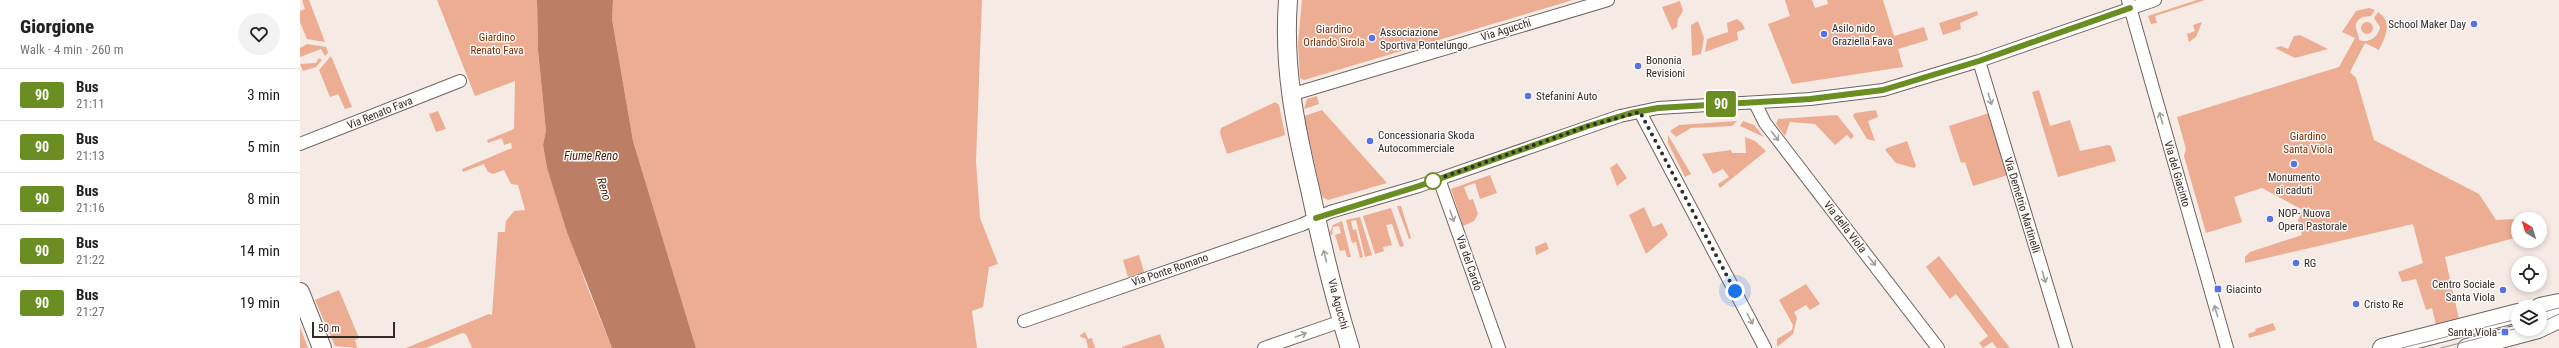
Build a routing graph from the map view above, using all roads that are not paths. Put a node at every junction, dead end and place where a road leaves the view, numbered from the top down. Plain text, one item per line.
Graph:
1 (1288, 0) edge
2 (1608, 0) edge
3 (2155, 0) edge
4 (2129, 4) edge
5 (1979, 61) junction
6 (460, 81) dead end
7 (1290, 95) junction
8 (1755, 103) junction
9 (1640, 112) junction
10 (300, 144) edge
11 (1440, 179) junction
12 (1316, 218) junction
13 (300, 292) edge
14 (2559, 303) edge
15 (2547, 306) edge
16 (2511, 315) edge
17 (2559, 320) edge
18 (1024, 321) dead end
19 (1342, 321) junction
20 (2547, 325) edge
21 (2436, 334) junction
22 (2512, 336) edge
23 (2387, 347) edge
24 (322, 348) edge
25 (1264, 348) edge
26 (1350, 348) edge
27 (1499, 348) edge
28 (1766, 348) edge
29 (1938, 348) edge
30 (2066, 348) edge
31 (2227, 348) edge
32 (2458, 348) edge
33 (2467, 348) edge

1 - 7 street, Via Agucchi
2 - 7 street, Via Agucchi
3 - 4 street, Via Ponte Romano
4 - 5 street, Via Ponte Romano
31 -> 4 street, Via del Giacinto
5 - 8 street, Via Ponte Romano
5 -> 30 street, Via Demetrio Martinelli
6 - 10 street, Via Renato Fava
7 - 12 street, Via Agucchi
8 - 9 street, Via Ponte Romano
8 -> 29 street, Via della Viola
9 - 11 street, Via Ponte Romano
9 -> 28 street
11 - 12 street, Via Ponte Romano
11 -> 27 street, Via del Cardo
12 - 18 street, Via Ponte Romano
19 -> 12 street, Via Agucchi
13 - 24 street
14 - 15 street
16 - 21 street
17 - 20 street
25 -> 19 street
19 - 26 street, Via Agucchi
21 - 23 street
21 - 32 street
22 - 33 street

